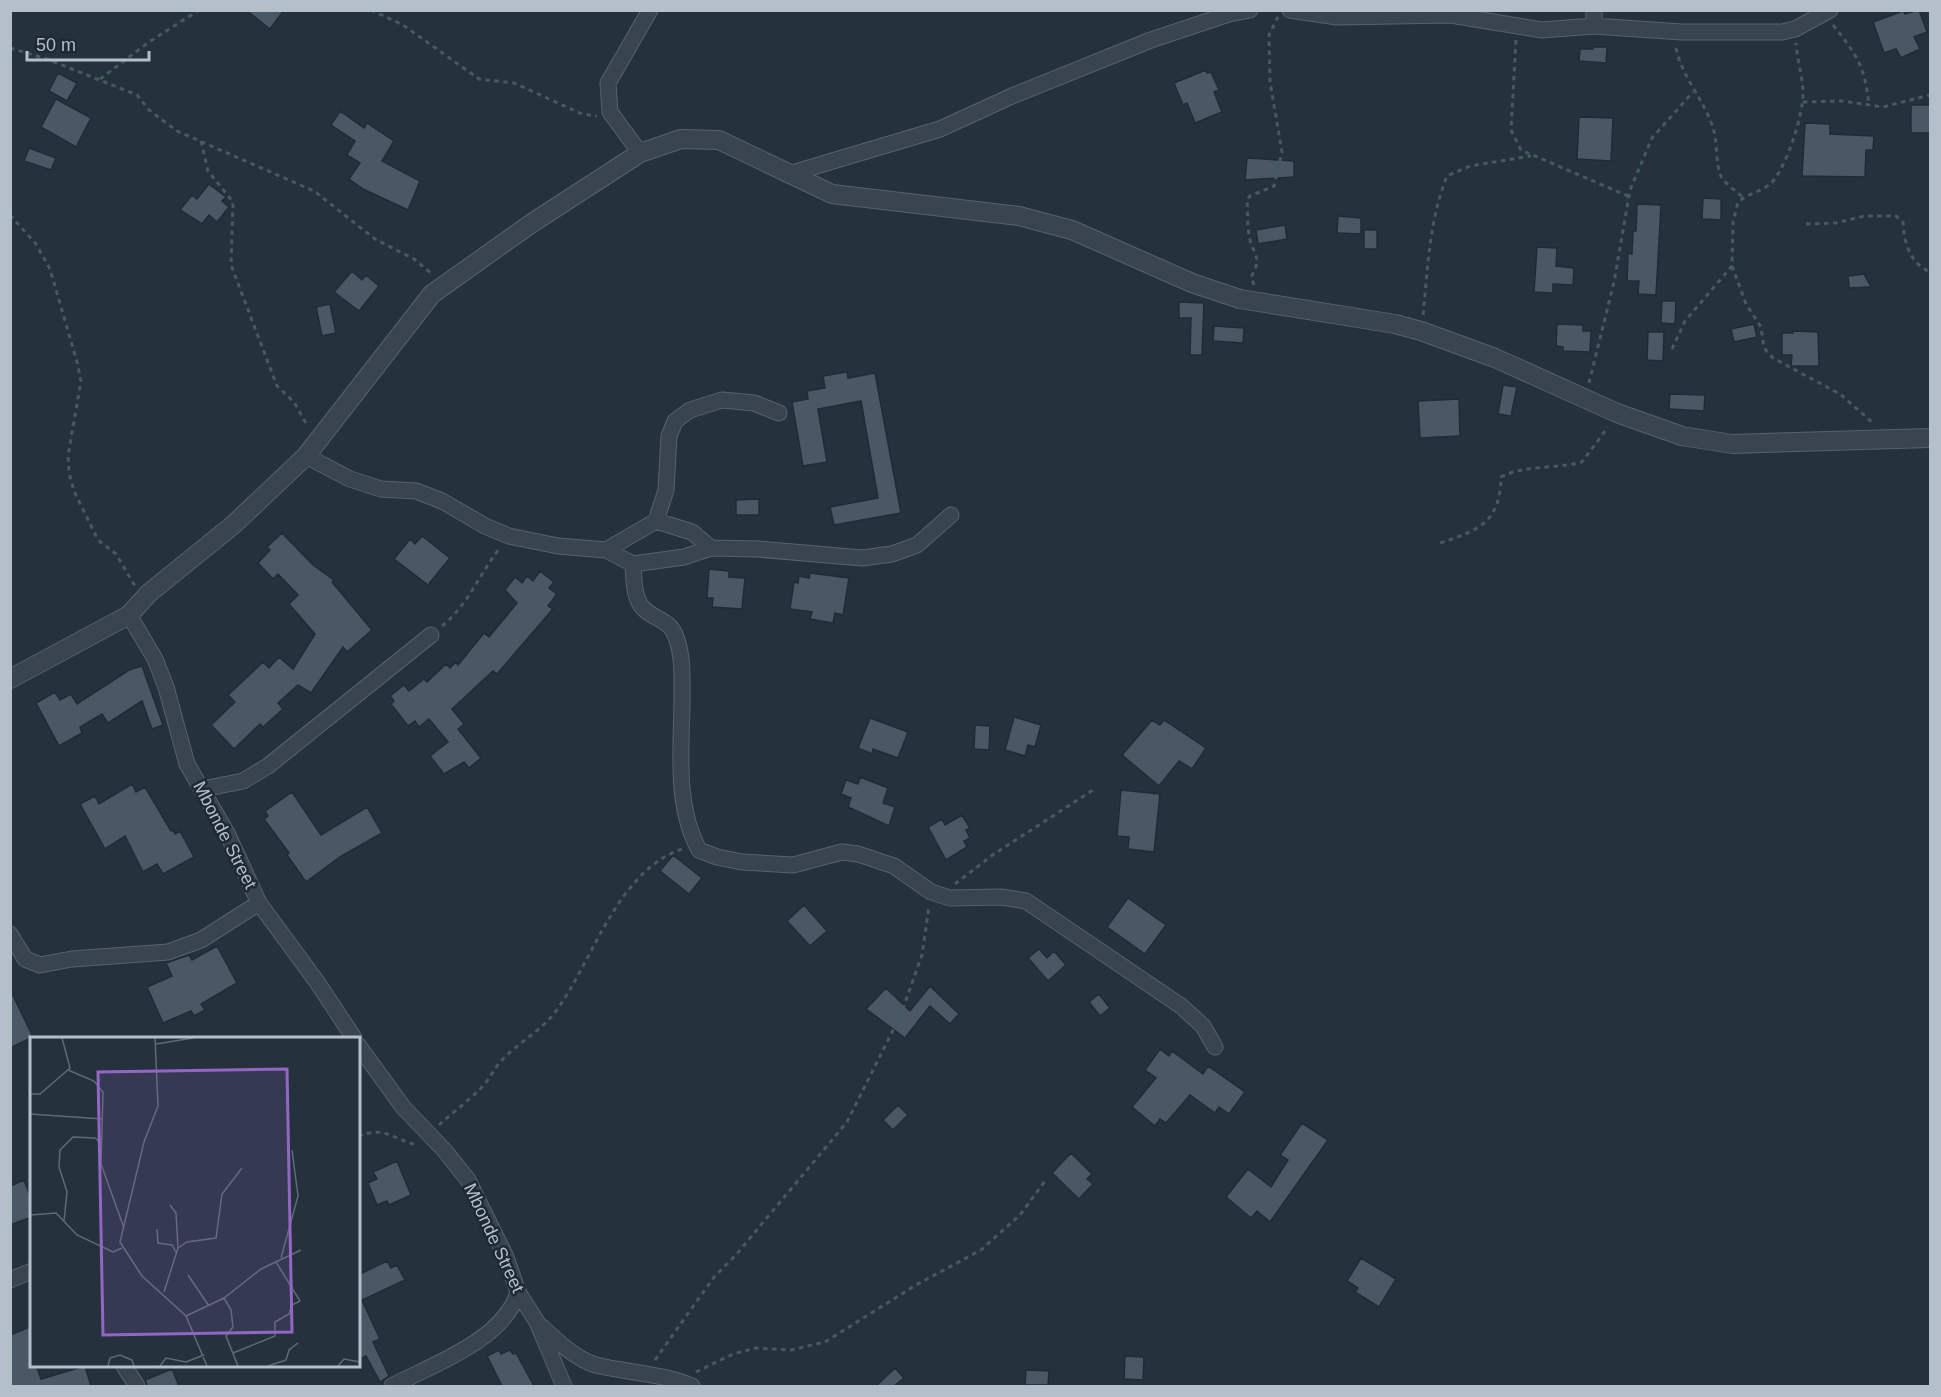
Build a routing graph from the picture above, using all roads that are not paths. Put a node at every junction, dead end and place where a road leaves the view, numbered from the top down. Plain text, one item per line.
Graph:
1 (650, 10) edge
2 (1250, 10) edge
3 (1290, 10) edge
4 (1827, 12) edge
5 (1419, 13) edge
6 (1594, 18) edge
7 (640, 153) junction
8 (789, 174) junction
9 (779, 413) dead end
10 (1930, 438) edge
11 (311, 449) junction
12 (951, 515) dead end
13 (656, 521) junction
14 (711, 548) junction
15 (606, 550) junction
16 (633, 564) junction
17 (129, 615) junction
18 (431, 634) road end
19 (10, 679) edge
20 (203, 789) junction
21 (259, 903) junction
22 (10, 934) edge
23 (353, 1037) edge
24 (1215, 1047) dead end
25 (360, 1048) edge
26 (30, 1272) edge
27 (10, 1280) edge
28 (518, 1292) junction
29 (537, 1322) junction
30 (125, 1367) edge
31 (685, 1384) edge
32 (137, 1386) edge
33 (392, 1386) edge
34 (564, 1386) edge

1 - 7 street
2 - 8 street
3 - 5 street
4 - 6 street
5 - 6 street
7 - 8 street
7 - 11 street
8 - 10 street
9 - 13 street
11 - 15 street
11 - 17 street
12 - 14 street
13 - 14 street
13 - 15 street
14 - 16 street
15 - 16 street
16 - 24 street
17 - 19 street
17 - 20 street, Mbonde Street
18 - 20 street
20 - 21 street, Mbonde Street
21 - 22 street
21 - 23 street, Mbonde Street
25 - 28 street, Mbonde Street
26 - 27 street
28 - 29 street, Mbonde Street
28 - 33 street
29 - 31 street
29 - 34 street, Mbonde Street
30 - 32 street

